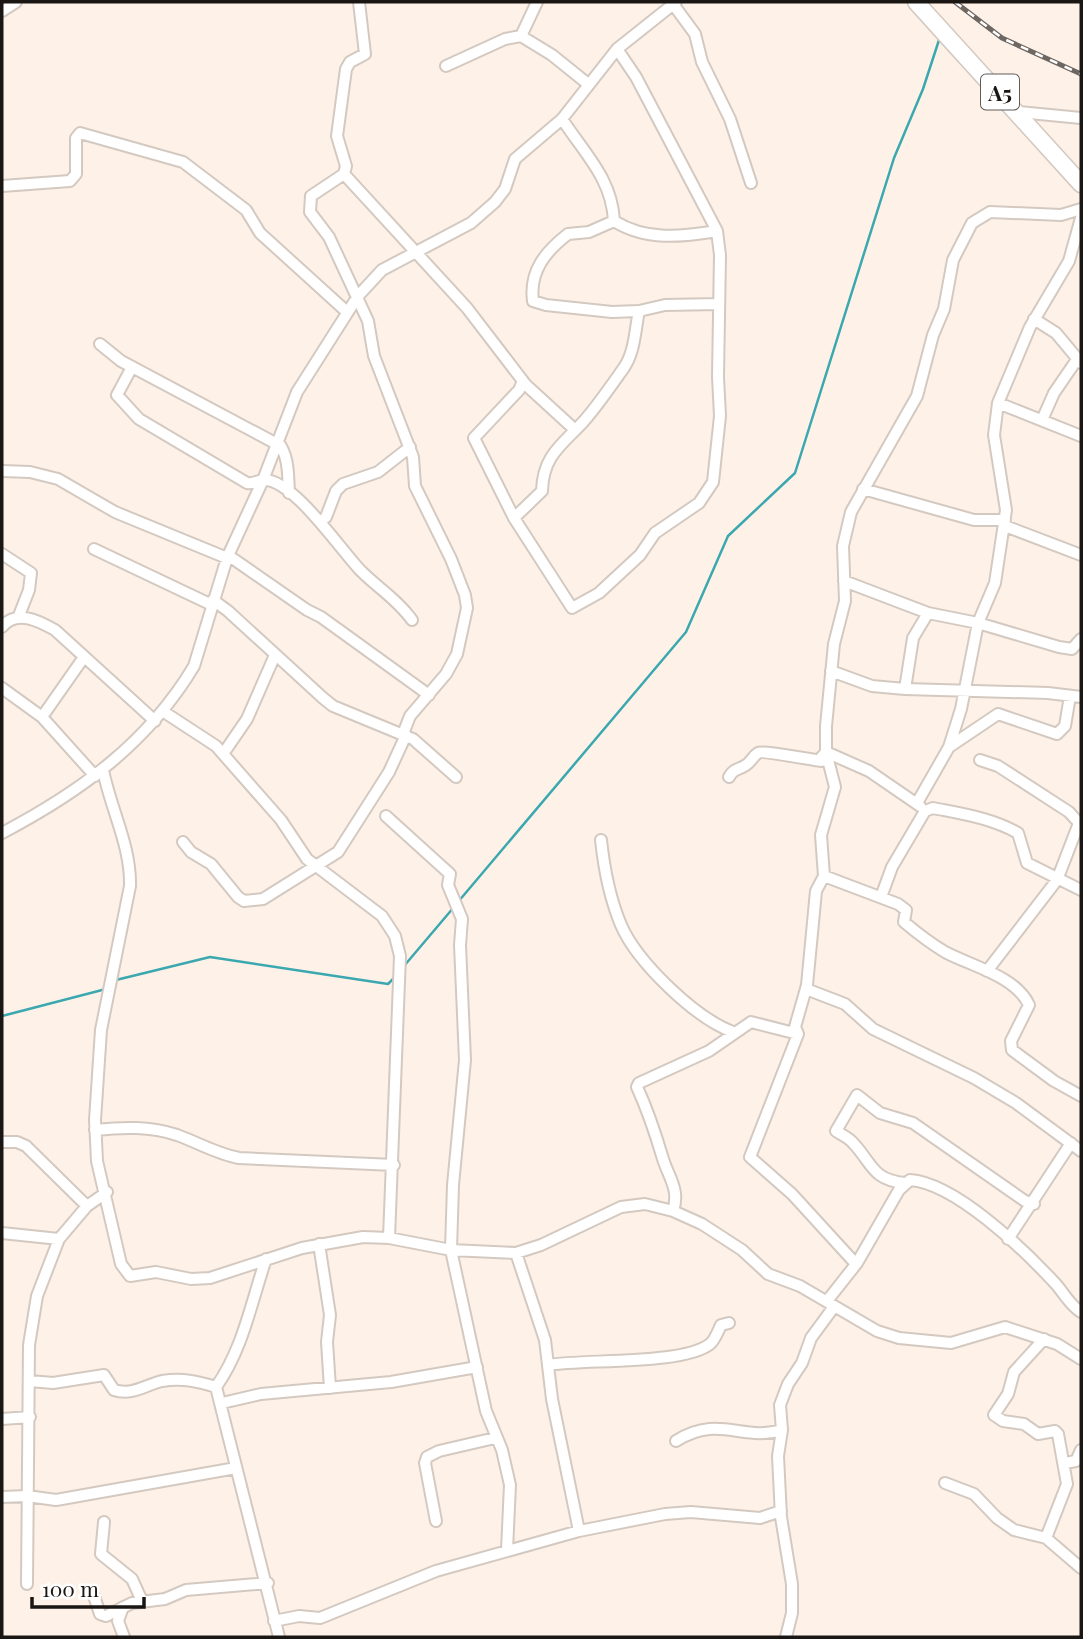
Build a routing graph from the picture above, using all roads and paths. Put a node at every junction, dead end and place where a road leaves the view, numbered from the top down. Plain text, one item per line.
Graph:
1 (16, 2) edge
2 (359, 2) edge
3 (537, 2) edge
4 (916, 2) edge
5 (675, 3) edge
6 (2, 11) edge
7 (520, 36) junction
8 (617, 49) junction
9 (446, 66) dead end
10 (588, 84) junction
11 (1019, 112) junction
12 (1081, 118) edge
13 (562, 120) junction
14 (344, 174) junction
15 (751, 183) dead end
16 (1081, 184) edge
17 (2, 186) edge
18 (1081, 209) edge
19 (1081, 218) edge
20 (614, 221) junction
21 (717, 231) junction
22 (416, 253) junction
23 (358, 296) junction
24 (719, 304) junction
25 (639, 311) junction
26 (347, 312) junction
27 (1034, 319) junction
28 (100, 344) dead end
29 (1079, 361) edge
30 (132, 367) junction
31 (523, 382) junction
32 (998, 402) junction
33 (1042, 420) junction
34 (573, 428) junction
35 (1081, 436) edge
36 (277, 443) junction
37 (410, 447) junction
38 (4, 474) edge
39 (263, 480) junction
40 (863, 489) junction
41 (289, 493) junction
42 (514, 518) junction
43 (320, 522) junction
44 (1005, 523) junction
45 (94, 549) dead end
46 (2, 554) edge
47 (1081, 555) edge
48 (227, 558) junction
49 (844, 581) junction
50 (212, 602) junction
51 (929, 613) junction
52 (18, 618) junction
53 (412, 620) dead end
54 (978, 623) junction
55 (2, 627) edge
56 (1081, 639) edge
57 (275, 655) junction
58 (84, 657) junction
59 (831, 670) junction
60 (2, 688) edge
61 (905, 689) junction
62 (964, 691) junction
63 (429, 695) junction
64 (1076, 697) edge
65 (164, 712) junction
66 (42, 717) junction
67 (155, 721) junction
68 (405, 734) junction
69 (949, 747) junction
70 (223, 754) junction
71 (825, 758) junction
72 (980, 760) dead end
73 (99, 773) junction
74 (456, 777) dead end
75 (729, 777) dead end
76 (921, 807) junction
77 (386, 816) dead end
78 (2, 834) edge
79 (601, 840) dead end
80 (183, 842) dead end
81 (316, 869) junction
82 (824, 876) junction
83 (1057, 880) junction
84 (1081, 890) edge
85 (881, 897) junction
86 (987, 971) junction
87 (806, 989) junction
88 (733, 1032) junction
89 (798, 1034) junction
90 (1081, 1096) edge
91 (95, 1130) junction
92 (2, 1142) edge
93 (1071, 1143) junction
94 (1081, 1151) edge
95 (394, 1165) junction
96 (905, 1182) junction
97 (107, 1192) junction
98 (1034, 1204) junction
99 (87, 1206) junction
100 (673, 1211) junction
101 (2, 1233) edge
102 (389, 1238) junction
103 (59, 1239) junction
104 (1008, 1239) junction
105 (319, 1244) junction
106 (451, 1250) junction
107 (516, 1253) junction
108 (266, 1259) junction
109 (856, 1264) junction
110 (830, 1304) junction
111 (1081, 1312) edge
112 (729, 1323) dead end
113 (1044, 1339) junction
114 (1081, 1359) edge
115 (548, 1365) junction
116 (477, 1367) junction
117 (30, 1381) junction
118 (216, 1387) junction
119 (330, 1388) junction
120 (222, 1403) junction
121 (30, 1417) junction
122 (2, 1419) edge
123 (782, 1430) junction
124 (495, 1438) junction
125 (676, 1441) dead end
126 (1081, 1450) edge
127 (1065, 1463) junction
128 (236, 1468) junction
129 (945, 1483) dead end
130 (27, 1496) junction
131 (2, 1497) edge
132 (780, 1511) junction
133 (436, 1521) dead end
134 (104, 1522) dead end
135 (579, 1531) junction
136 (1046, 1538) junction
137 (507, 1550) junction
138 (1081, 1569) edge
139 (268, 1583) junction
140 (27, 1584) dead end
141 (94, 1596) dead end
142 (142, 1601) junction
143 (124, 1605) junction
144 (274, 1621) junction
145 (124, 1637) edge
146 (279, 1637) edge
147 (786, 1637) edge

1 - 6 street
2 - 14 street
3 - 7 street
4 - 11 highway, A5
5 - 8 street
5 - 15 street
7 - 9 street
7 - 10 street
8 - 10 street
8 - 21 street
10 - 13 street
11 - 12 street
11 - 16 highway, A5
13 - 20 street
13 - 22 street
14 - 22 street
14 - 23 street
17 - 26 street
18 - 40 street
19 - 27 street
20 - 21 street
20 - 25 street
21 - 24 street
22 - 23 street
22 - 31 street
23 - 26 street
23 - 37 street
24 - 25 street
24 - 42 street
25 - 34 street
26 - 36 street
27 - 29 street
27 - 32 street
28 - 30 street
29 - 33 street
30 - 36 street
30 - 39 street
31 - 34 street
31 - 42 street
32 - 33 street
32 - 44 street
33 - 35 street
34 - 42 street
36 - 39 street
36 - 41 street
37 - 43 street
37 - 63 street
38 - 48 street
39 - 41 street
39 - 48 street
40 - 44 street
40 - 49 street
41 - 43 street
43 - 53 street
44 - 47 street
44 - 54 street
45 - 50 street
46 - 52 street
48 - 50 street
48 - 63 street
49 - 51 street
49 - 59 street
50 - 57 street
50 - 65 street
51 - 54 street
51 - 61 street
52 - 55 street
52 - 58 street
54 - 56 street
54 - 62 street
57 - 68 street
57 - 70 street
58 - 66 street
58 - 67 street
59 - 61 street
59 - 71 street
60 - 66 street
61 - 62 street
62 - 64 street
62 - 69 street
63 - 68 street
64 - 69 street
65 - 67 street
65 - 70 street
66 - 73 street
67 - 73 street
68 - 74 street
68 - 81 street
69 - 76 street
70 - 81 street
71 - 75 street
71 - 76 street
71 - 82 street
72 - 83 street
73 - 78 street
73 - 91 street
76 - 83 street
76 - 85 street
77 - 106 street
79 - 88 street
80 - 81 street
81 - 95 street
82 - 85 street
82 - 87 street
83 - 84 street
83 - 86 street
85 - 86 street
86 - 90 street
87 - 89 street
87 - 93 street
88 - 89 street
88 - 100 street
89 - 109 street
91 - 95 street
91 - 97 street
92 - 99 street
93 - 94 street
93 - 98 street
95 - 102 street
96 - 98 street
96 - 104 street
96 - 109 street
97 - 99 street
97 - 108 street
98 - 104 street
99 - 103 street
100 - 107 street
100 - 110 street
101 - 103 street
102 - 105 street
102 - 106 street
103 - 117 street
104 - 111 street
105 - 108 street
105 - 119 street
106 - 107 street
106 - 116 street
107 - 115 street
108 - 118 street
109 - 110 street
110 - 113 street
110 - 123 street
112 - 115 street
113 - 114 street
113 - 127 street
115 - 135 street
116 - 119 street
116 - 124 street
117 - 118 street
117 - 121 street
118 - 120 street
119 - 120 street
120 - 128 street
121 - 122 street
121 - 130 street
123 - 125 street
123 - 132 street
124 - 133 street
124 - 137 street
126 - 127 street
127 - 136 street
128 - 130 street
128 - 139 street
129 - 136 street
130 - 131 street
130 - 140 street
132 - 135 street
132 - 147 street
134 - 142 street
135 - 137 street
136 - 138 street
137 - 144 street
139 - 142 street
139 - 144 street
141 - 143 street
142 - 143 street
143 - 145 street
144 - 146 street

